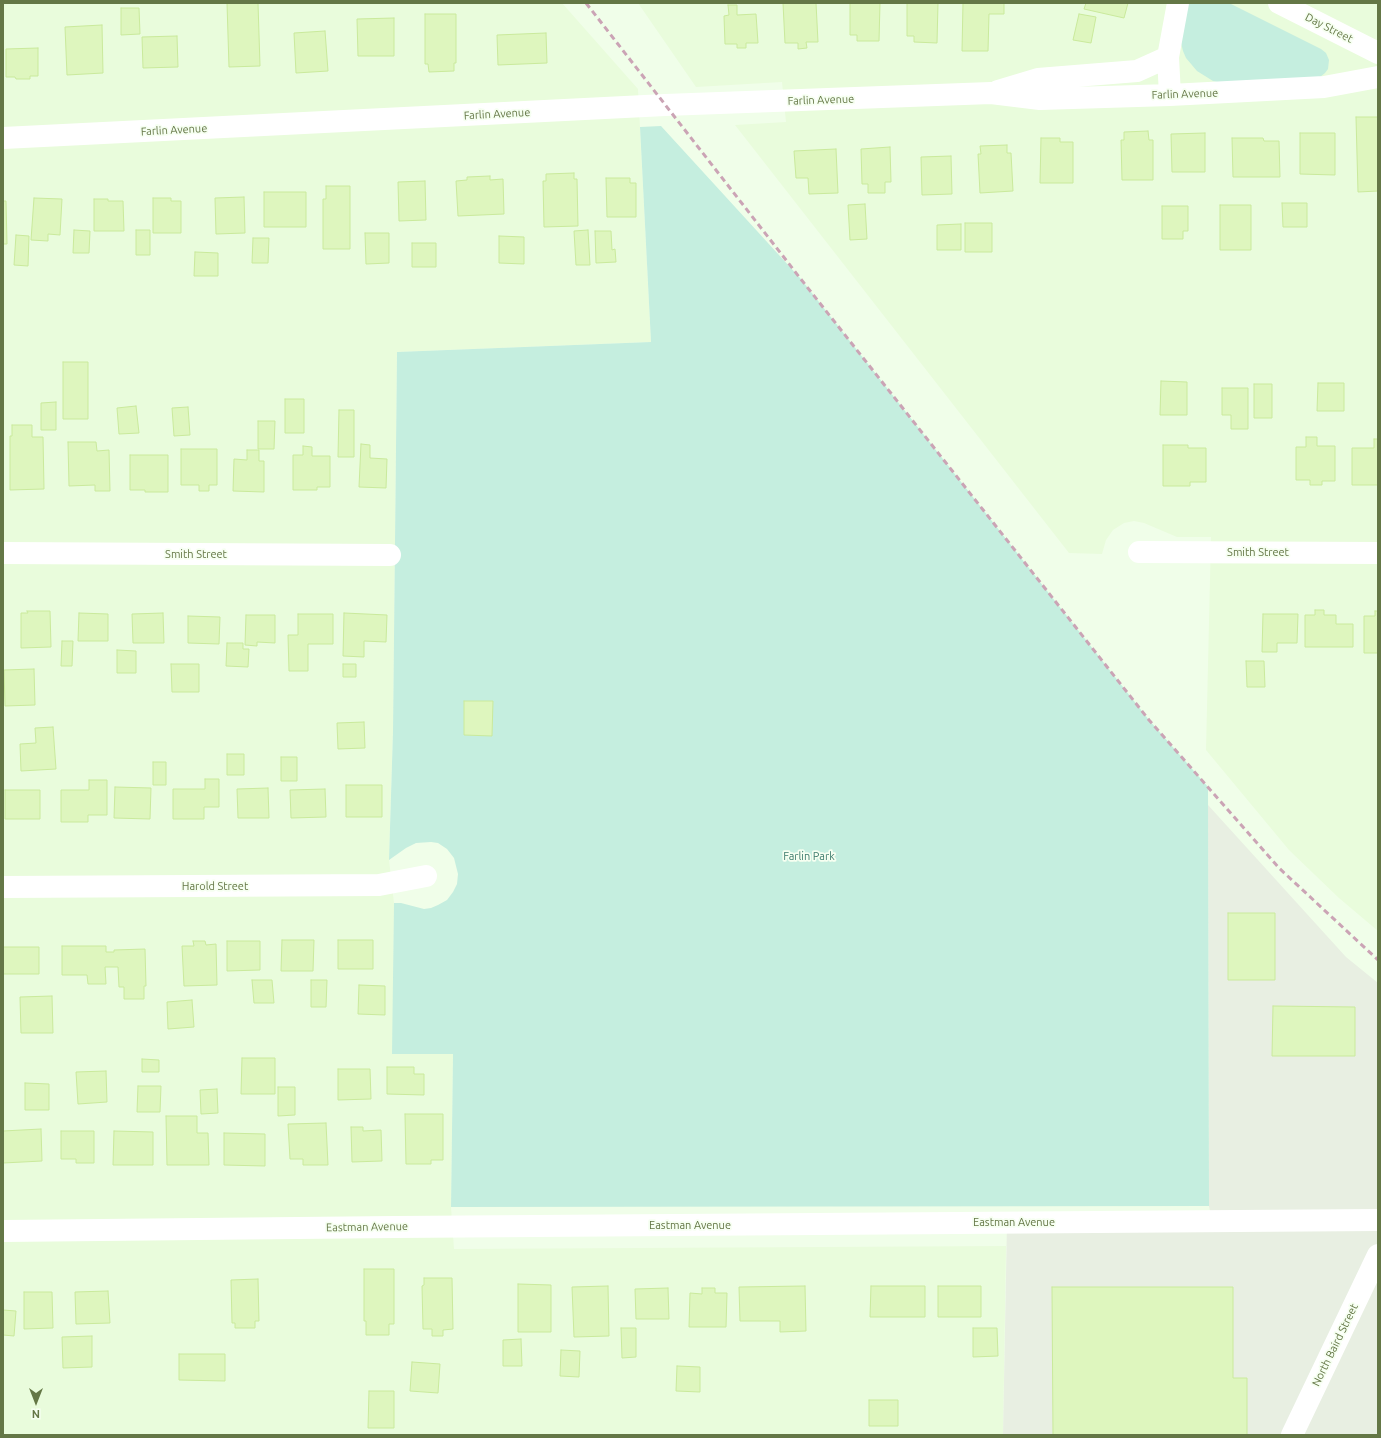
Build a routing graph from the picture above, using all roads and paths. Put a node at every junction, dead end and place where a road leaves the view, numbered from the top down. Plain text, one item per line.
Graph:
1 (1178, 3) edge
2 (1279, 3) edge
3 (1378, 53) edge
4 (1168, 57) junction
5 (1378, 77) edge
6 (991, 93) junction
7 (1170, 94) junction
8 (3, 138) edge
9 (1139, 552) dead end
10 (3, 553) edge
11 (1378, 553) edge
12 (390, 555) dead end
13 (426, 876) dead end
14 (3, 887) edge
15 (1378, 1220) edge
16 (3, 1231) edge
17 (1378, 1255) edge
18 (1292, 1435) edge

1 - 4 street
2 - 3 street, Day Street
4 - 6 street, Farlin Avenue
4 - 7 street
5 - 7 street, Farlin Avenue
6 - 7 street, Farlin Avenue
6 - 8 street, Farlin Avenue
9 - 11 street, Smith Street
10 - 12 street, Smith Street
13 - 14 street, Harold Street
15 - 16 street, Eastman Avenue
17 - 18 street, North Baird Street

